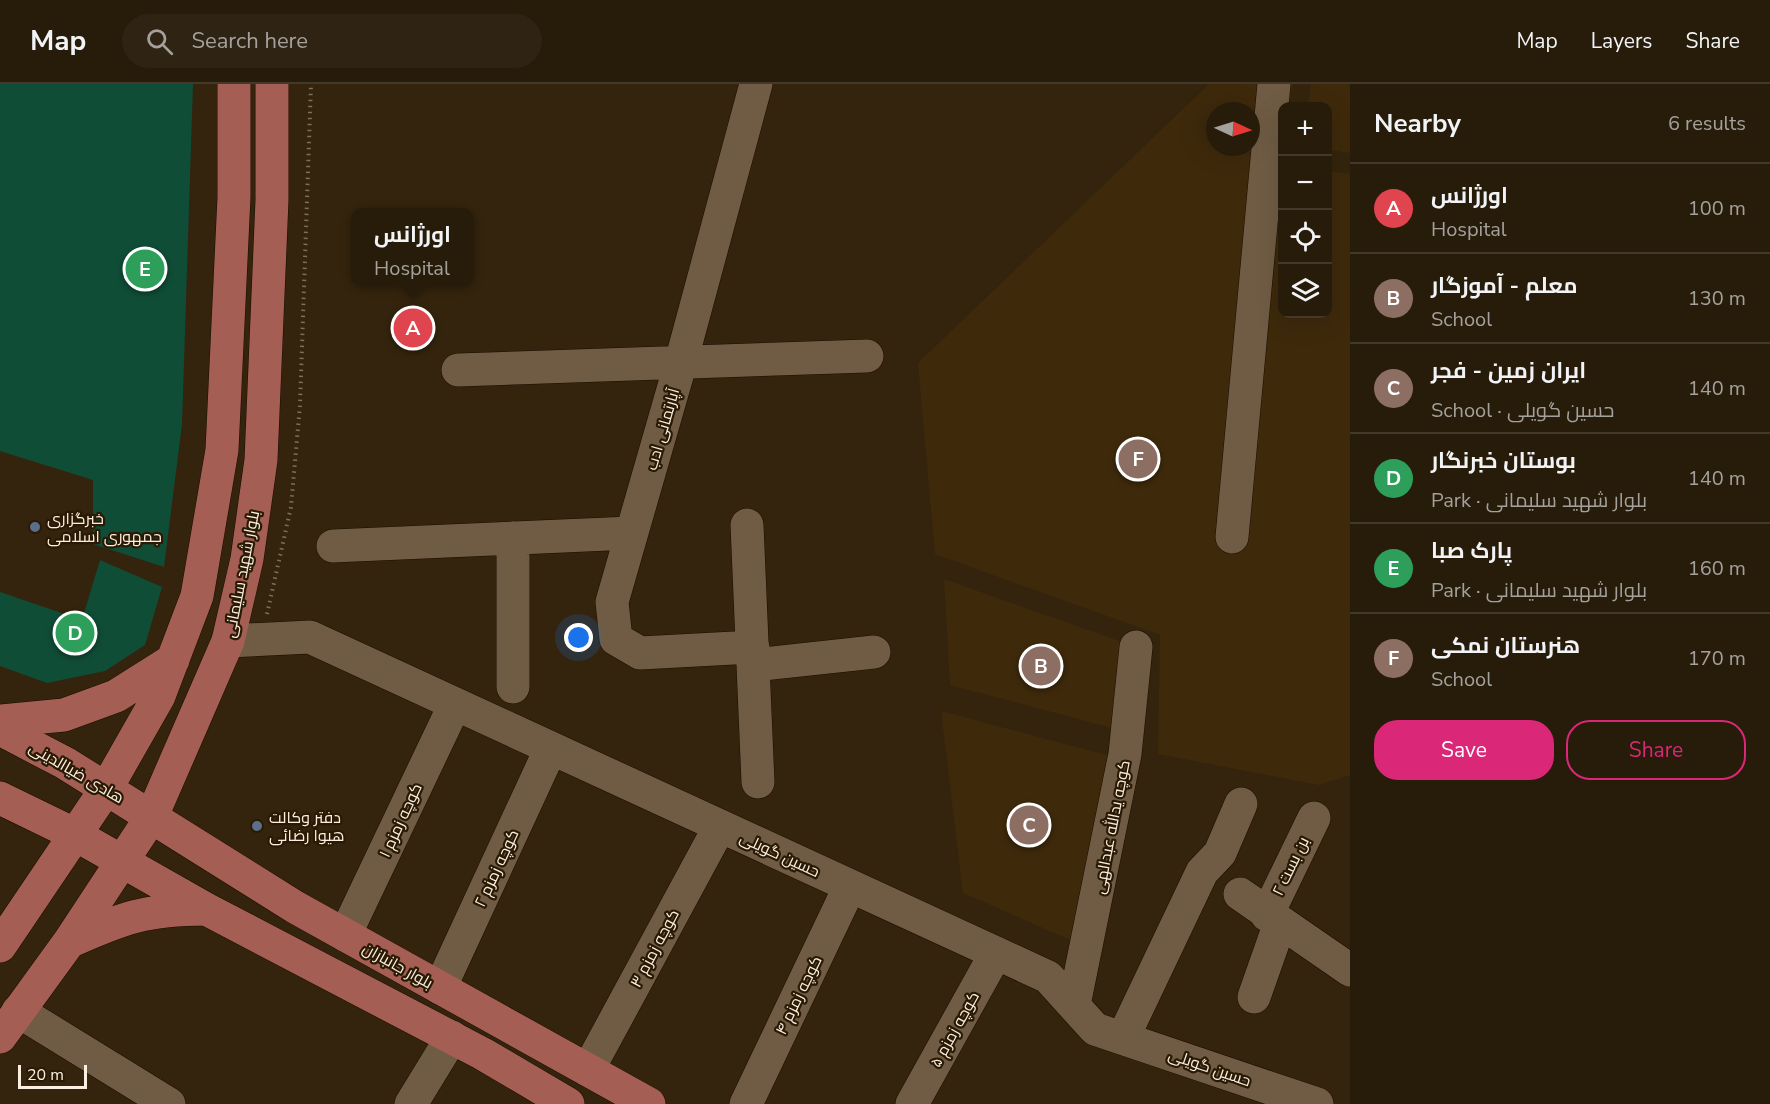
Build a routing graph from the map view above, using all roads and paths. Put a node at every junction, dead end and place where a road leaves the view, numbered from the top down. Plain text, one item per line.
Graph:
1 (234, 84) edge
2 (272, 84) edge
3 (756, 84) edge
4 (1274, 84) edge
5 (867, 356) dead end
6 (681, 362) junction
7 (458, 370) dead end
8 (747, 525) dead end
9 (631, 533) junction
10 (1232, 537) dead end
11 (513, 538) junction
12 (333, 546) dead end
13 (228, 641) junction
14 (1136, 647) dead end
15 (874, 652) dead end
16 (754, 656) junction
17 (173, 660) junction
18 (513, 687) dead end
19 (455, 704) junction
20 (0, 721) edge
21 (0, 729) edge
22 (551, 748) junction
23 (758, 782) dead end
24 (106, 789) junction
25 (0, 798) edge
26 (1241, 804) dead end
27 (152, 816) junction
28 (1314, 818) dead end
29 (720, 826) junction
30 (74, 834) junction
31 (123, 860) junction
32 (850, 886) junction
33 (1240, 894) dead end
34 (206, 909) junction
35 (1273, 919) junction
36 (345, 936) junction
37 (69, 942) junction
38 (0, 946) edge
39 (996, 953) junction
40 (1350, 970) edge
41 (440, 988) junction
42 (1254, 997) dead end
43 (1074, 1005) junction
44 (9, 1024) edge
45 (452, 1037) junction
46 (1123, 1038) junction
47 (588, 1070) junction
48 (169, 1104) edge
49 (411, 1104) edge
50 (568, 1104) edge
51 (649, 1104) edge
52 (746, 1104) edge
53 (912, 1104) edge
54 (1317, 1104) edge

1 - 17 main road
2 - 13 main road, بلوار شهید سلیمانی
3 - 6 street, آپارتمانی ادب
4 - 10 street
5 - 6 street
6 - 7 street
6 - 9 street, آپارتمانی ادب
8 - 16 street
9 - 11 street
9 - 16 street, آپارتمانی ادب
11 - 12 street
11 - 18 street
13 - 19 street, حسین گویلی
13 - 27 main road, بلوار شهید سلیمانی
14 - 43 street, کوچه یدالله عبدالهی
15 - 16 street
16 - 23 street
17 - 20 main road
17 - 24 main road
19 - 22 street, حسین گویلی
19 - 36 street, کوچه زمزم ۱
21 - 24 main road, هادی ضیاالدینی
22 - 29 street, حسین گویلی
22 - 41 street, کوچه زمزم ۲
24 - 27 main road, هادی ضیاالدینی
24 - 30 main road
25 - 30 main road
26 - 46 street
27 - 31 main road, بلوار شهید سلیمانی
27 - 36 main road, بلوار جانبازان
28 - 35 street, بن بست ۲
29 - 32 street, حسین گویلی
29 - 47 street, کوچه زمزم ۳
30 - 31 main road
30 - 38 main road
31 - 34 main road
31 - 37 main road, بلوار شهید سلیمانی
32 - 39 street, حسین گویلی
32 - 52 street, کوچه زمزم ۴
33 - 35 street
34 - 37 main road
34 - 45 main road
35 - 40 street
35 - 42 street, بن بست ۲
36 - 41 main road, بلوار جانبازان
37 - 44 main road, بلوار شهید سلیمانی
39 - 43 street, حسین گویلی
39 - 53 street, کوچه زمزم ۵
41 - 47 main road, بلوار جانبازان
43 - 46 street, حسین گویلی
44 - 48 street
45 - 49 street
45 - 50 main road
46 - 54 street, حسین گویلی
47 - 51 main road, بلوار جانبازان

